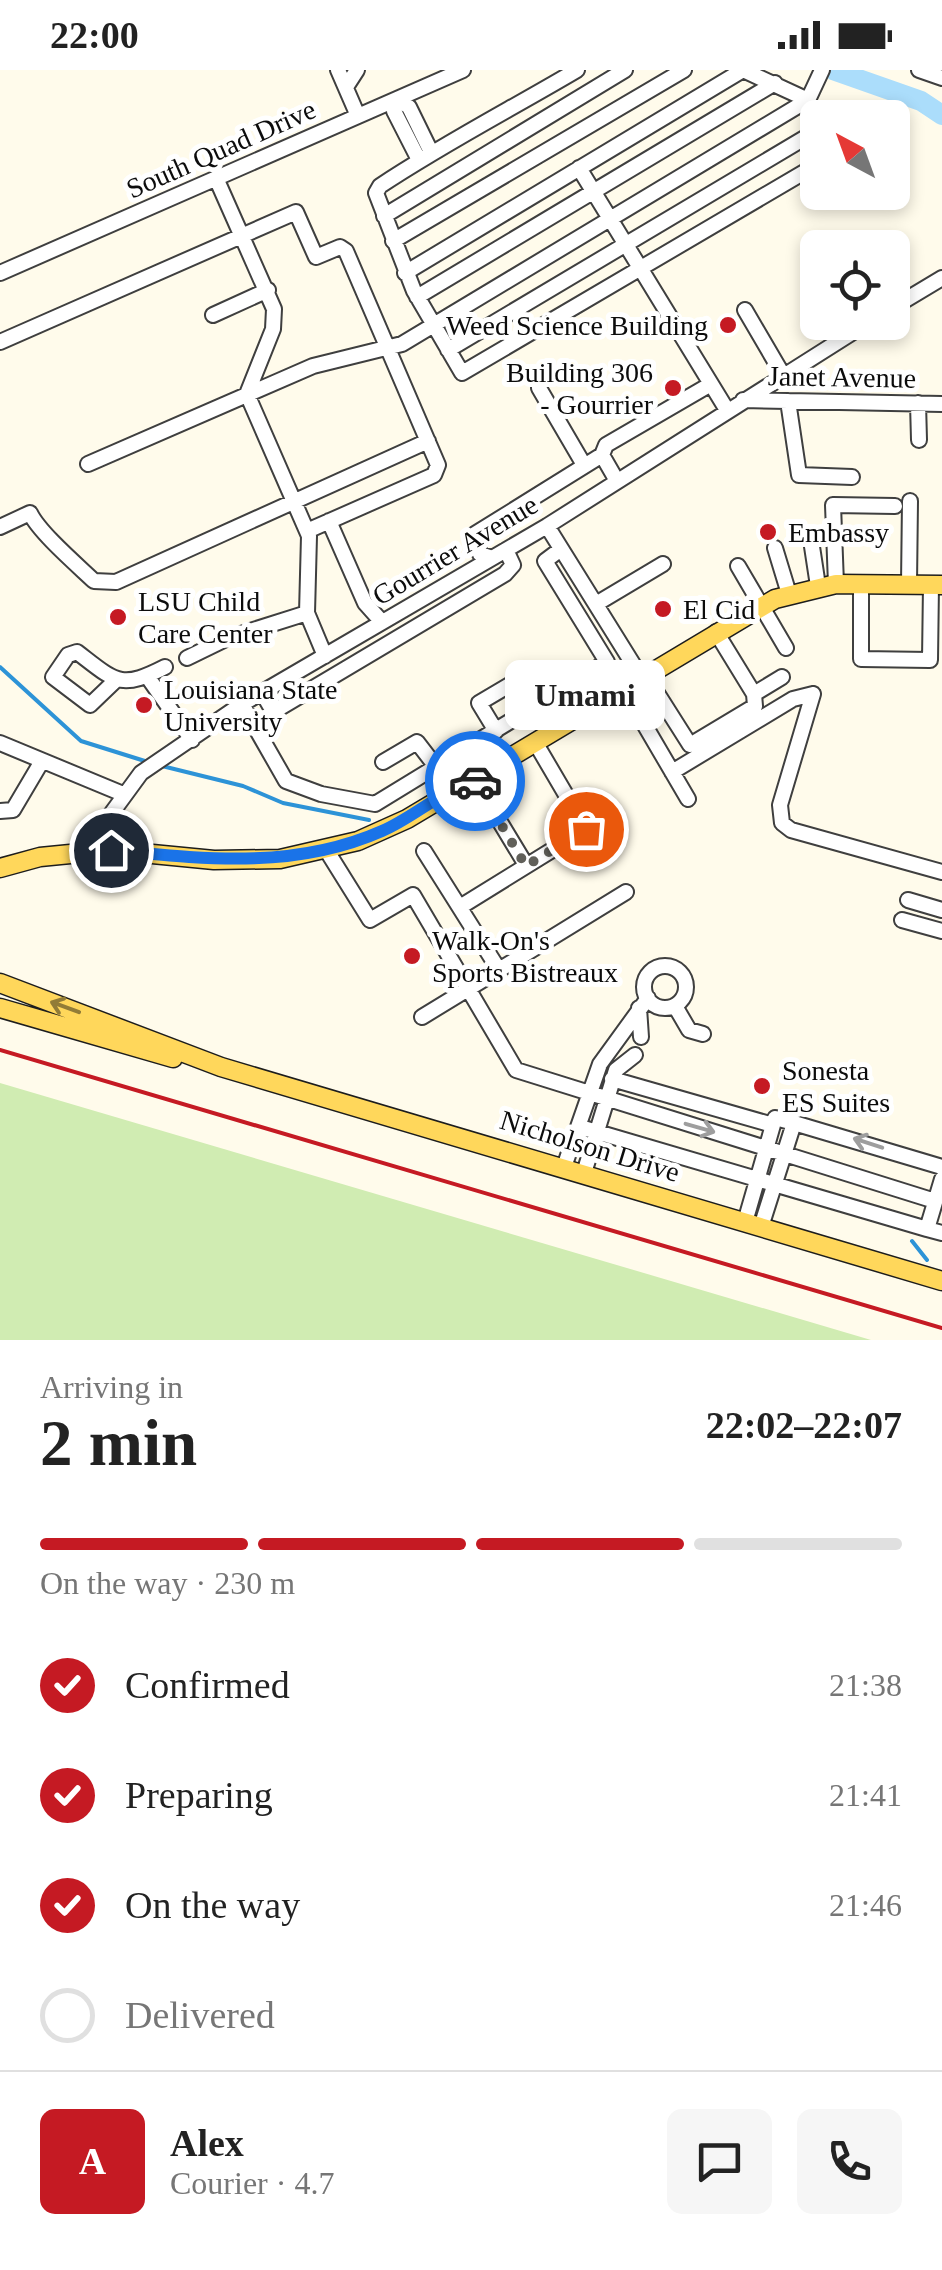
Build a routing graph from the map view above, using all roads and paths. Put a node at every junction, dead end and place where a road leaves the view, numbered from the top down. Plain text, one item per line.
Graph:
1 (338, 70) edge
2 (357, 70) edge
3 (462, 70) edge
4 (576, 70) edge
5 (625, 70) edge
6 (684, 70) edge
7 (743, 70) edge
8 (819, 76) edge
9 (775, 83) junction
10 (346, 87) junction
11 (398, 99) junction
12 (808, 100) joint
13 (800, 105) edge
14 (358, 116) junction
15 (800, 138) edge
16 (425, 156) junction
17 (579, 168) junction
18 (800, 175) edge
19 (216, 178) junction
20 (592, 191) junction
21 (384, 216) junction
22 (608, 219) junction
23 (242, 233) junction
24 (393, 242) junction
25 (624, 246) junction
26 (638, 270) junction
27 (0, 273) edge
28 (405, 273) junction
29 (942, 278) edge
30 (268, 290) junction
31 (416, 297) junction
32 (910, 297) edge
33 (744, 310) dead end
34 (213, 315) dead end
35 (433, 326) junction
36 (840, 340) edge
37 (0, 342) edge
38 (388, 347) junction
39 (448, 350) junction
40 (783, 375) junction
41 (710, 384) junction
42 (538, 388) dead end
43 (247, 394) junction
44 (742, 400) junction
45 (788, 401) junction
46 (918, 403) junction
47 (942, 404) edge
48 (727, 410) junction
49 (918, 440) dead end
50 (428, 441) junction
51 (602, 455) junction
52 (88, 464) dead end
53 (584, 465) junction
54 (852, 477) dead end
55 (617, 481) junction
56 (296, 502) junction
57 (329, 521) junction
58 (547, 526) junction
59 (0, 527) edge
60 (307, 531) junction
61 (811, 540) dead end
62 (775, 548) dead end
63 (561, 549) junction
64 (499, 554) junction
65 (663, 564) dead end
66 (738, 566) dead end
67 (861, 584) junction
68 (909, 584) junction
69 (827, 585) junction
70 (936, 585) edge
71 (790, 594) junction
72 (417, 602) junction
73 (596, 604) junction
74 (762, 606) junction
75 (307, 612) junction
76 (428, 620) junction
77 (382, 622) junction
78 (716, 632) junction
79 (355, 638) junction
80 (786, 648) dead end
81 (625, 652) junction
82 (325, 656) junction
83 (366, 657) junction
84 (186, 658) dead end
85 (607, 662) junction
86 (166, 666) dead end
87 (148, 676) junction
88 (643, 676) junction
89 (522, 677) dead end
90 (782, 678) dead end
91 (114, 681) dead end
92 (623, 688) junction
93 (262, 692) junction
94 (754, 694) junction
95 (242, 704) junction
96 (496, 731) junction
97 (534, 742) junction
98 (188, 743) junction
99 (0, 744) edge
100 (42, 761) junction
101 (383, 762) dead end
102 (437, 768) junction
103 (672, 772) junction
104 (474, 779) junction
105 (123, 794) junction
106 (688, 799) dead end
107 (0, 812) edge
108 (111, 850) junction
109 (327, 851) junction
110 (424, 851) dead end
111 (526, 866) junction
112 (0, 868) edge
113 (942, 872) edge
114 (626, 892) dead end
115 (942, 900) edge
116 (460, 906) junction
117 (942, 910) edge
118 (902, 920) dead end
119 (942, 931) edge
120 (498, 970) junction
121 (0, 983) edge
122 (468, 988) junction
123 (644, 1003) junction
124 (675, 1006) junction
125 (0, 1008) edge
126 (422, 1017) dead end
127 (703, 1034) dead end
128 (642, 1036) dead end
129 (635, 1055) dead end
130 (600, 1064) junction
131 (221, 1067) junction
132 (614, 1074) junction
133 (590, 1094) junction
134 (606, 1100) junction
135 (773, 1126) junction
136 (793, 1126) junction
137 (580, 1127) junction
138 (597, 1132) junction
139 (766, 1147) junction
140 (784, 1153) junction
141 (564, 1166) junction
142 (942, 1167) edge
143 (584, 1173) junction
144 (942, 1178) edge
145 (757, 1180) junction
146 (774, 1184) junction
147 (935, 1201) junction
148 (753, 1224) junction
149 (934, 1231) edge
150 (942, 1281) edge

1 - 10 street
2 - 10 street
3 - 11 street, South Quad Drive
4 - 16 street
5 - 21 street
6 - 24 street
7 - 9 street
7 - 17 street
8 - 12 street
9 - 12 street
9 - 20 street
10 - 14 street
11 - 14 street, South Quad Drive
11 - 16 street
13 - 22 street
14 - 19 street, South Quad Drive
15 - 25 street
16 - 21 street
17 - 20 street
17 - 28 street
18 - 26 street
19 - 23 street
19 - 27 street, South Quad Drive
20 - 22 street
20 - 31 street
21 - 24 street
22 - 25 street
22 - 35 street
23 - 30 street
23 - 37 street
23 - 38 street
24 - 28 street
25 - 26 street
25 - 39 street
26 - 39 street
26 - 41 street
28 - 31 street
29 - 32 street
30 - 34 street
30 - 43 street
31 - 35 street
33 - 40 street
35 - 38 street
35 - 39 street
36 - 40 street, Gourrier Avenue
38 - 43 street
38 - 50 street
40 - 44 street, Gourrier Avenue
41 - 48 street
41 - 51 street
42 - 53 street
43 - 52 street
43 - 56 street
44 - 45 street, Janet Avenue
44 - 48 street, Gourrier Avenue
45 - 46 street, Janet Avenue
45 - 54 street
46 - 47 street, Janet Avenue
46 - 49 street
48 - 55 street, Gourrier Avenue
50 - 56 street
50 - 57 street
51 - 53 street
51 - 55 street
53 - 64 street
55 - 58 street, Gourrier Avenue
56 - 59 street
56 - 60 street
57 - 60 street
57 - 77 street
58 - 63 street
58 - 64 street, Gourrier Avenue
60 - 75 street
61 - 69 street
62 - 71 street
63 - 73 street
63 - 85 street
64 - 72 street, Gourrier Avenue
64 - 76 street
65 - 73 street
66 - 74 street
67 - 68 main road
67 - 69 main road
67 - 70 street
68 - 69 street
68 - 70 main road
69 - 71 main road
71 - 74 main road
72 - 76 street
72 - 77 street, Gourrier Avenue
73 - 81 street
74 - 78 main road
74 - 80 street
75 - 82 street
75 - 84 street
76 - 83 street
77 - 79 street, Gourrier Avenue
78 - 88 main road
78 - 94 street
79 - 82 street, Gourrier Avenue
79 - 83 street
81 - 85 street
81 - 88 street
82 - 93 street, Gourrier Avenue
83 - 93 street
85 - 96 street
86 - 87 street
87 - 91 street
87 - 98 street
88 - 92 main road
88 - 94 street
89 - 96 street
90 - 94 street
92 - 97 main road
92 - 103 street
93 - 95 street, Gourrier Avenue
95 - 98 street, Gourrier Avenue
95 - 102 street
96 - 102 street
97 - 104 main road
97 - 111 street
98 - 105 street, Gourrier Avenue
99 - 100 street
100 - 105 street
100 - 107 street
101 - 102 street
103 - 106 street
103 - 113 street
104 - 109 main road
104 - 111 street
105 - 108 street, Gourrier Avenue
108 - 109 main road
108 - 112 main road
109 - 122 street
110 - 116 street
111 - 116 street
114 - 120 street
115 - 117 street
116 - 120 street
118 - 119 street
120 - 122 street
131 -> 121 main road, Nicholson Drive
122 - 126 street
122 - 133 street
123 - 124 street
123 - 124 street
123 - 128 street
123 - 130 street
124 - 127 street
125 - 131 main road, Nicholson Drive
129 - 132 street
130 - 132 street
130 - 133 street
131 - 141 main road, Nicholson Drive
132 - 134 street
132 - 135 street
133 - 134 street
133 - 137 street
134 - 138 street
134 -> 139 street
135 - 136 street
135 - 139 street
136 - 140 street
142 -> 136 street
137 - 138 street
137 - 141 street
138 - 143 street
138 - 145 street
139 - 140 street
139 - 145 street
140 - 146 street
140 - 147 street
141 - 143 main road, Nicholson Drive
143 - 148 main road, Nicholson Drive
144 - 147 street
145 - 146 street
145 - 148 street
146 - 148 street
146 - 149 street
147 - 149 street
148 - 150 main road, Nicholson Drive

